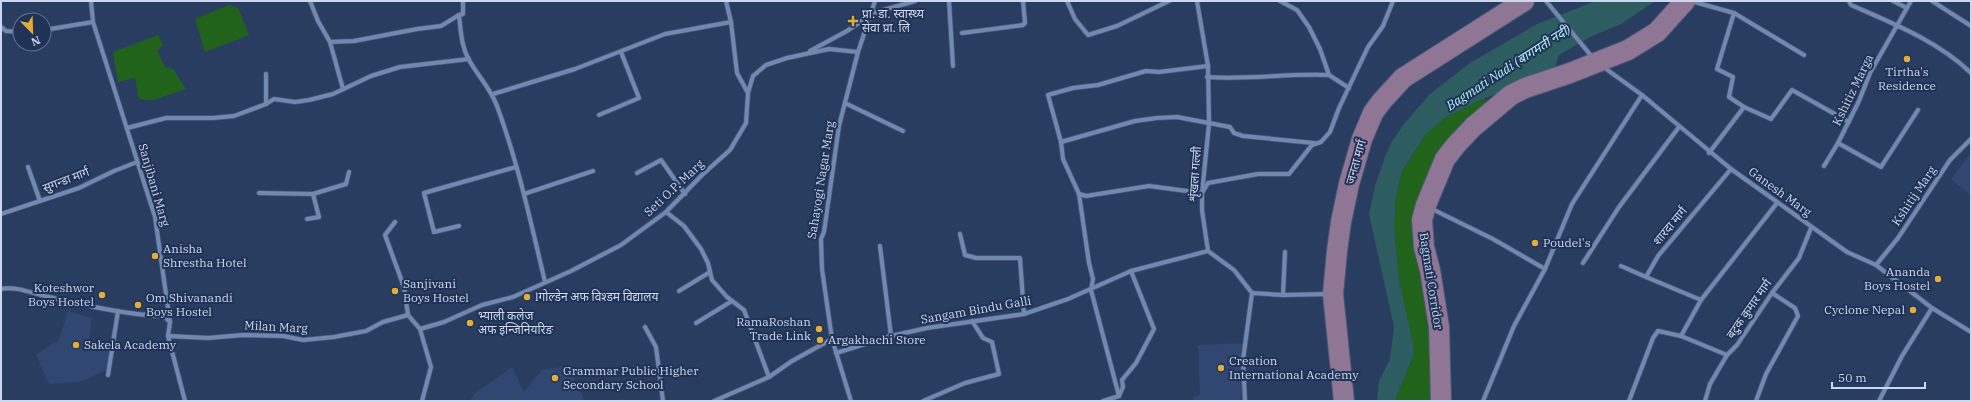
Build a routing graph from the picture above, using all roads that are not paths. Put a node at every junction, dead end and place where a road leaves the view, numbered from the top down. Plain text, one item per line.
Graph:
1 (91, 1) edge
2 (310, 1) edge
3 (464, 1) edge
4 (726, 1) edge
5 (875, 1) edge
6 (915, 1) edge
7 (949, 1) edge
8 (1023, 1) edge
9 (1067, 1) edge
10 (1158, 1) edge
11 (1169, 1) edge
12 (1197, 1) edge
13 (1280, 1) edge
14 (1393, 1) edge
15 (1524, 1) edge
16 (1546, 1) edge
17 (1685, 1) edge
18 (1689, 1) edge
19 (1893, 1) edge
20 (1911, 1) edge
21 (1932, 1) edge
22 (1850, 3) edge
23 (1162, 6) junction
24 (1907, 8) junction
25 (872, 13) junction
26 (1734, 13) junction
27 (459, 16) junction
28 (93, 22) junction
29 (731, 22) junction
30 (1897, 25) junction
31 (1971, 26) edge
32 (1, 27) edge
33 (52, 29) edge
34 (12, 31) edge
35 (962, 33) dead end
36 (330, 42) junction
37 (621, 52) junction
38 (858, 52) junction
39 (807, 53) junction
40 (1804, 54) dead end
41 (1593, 58) junction
42 (469, 59) junction
43 (953, 66) dead end
44 (1208, 66) junction
45 (1971, 73) edge
46 (266, 74) dead end
47 (1329, 75) junction
48 (1208, 77) junction
49 (1349, 88) junction
50 (343, 89) junction
51 (748, 93) junction
52 (493, 94) junction
53 (1642, 95) junction
54 (845, 103) junction
55 (266, 104) junction
56 (1744, 107) junction
57 (1918, 110) dead end
58 (599, 115) dead end
59 (1849, 122) junction
60 (1209, 124) junction
61 (1679, 127) junction
62 (127, 128) junction
63 (902, 131) dead end
64 (1971, 139) edge
65 (1061, 142) junction
66 (1838, 143) junction
67 (1316, 144) junction
68 (1709, 153) junction
69 (137, 162) junction
70 (1824, 166) dead end
71 (28, 167) dead end
72 (516, 167) junction
73 (1731, 169) junction
74 (349, 172) dead end
75 (593, 172) dead end
76 (638, 173) dead end
77 (260, 193) dead end
78 (1202, 193) junction
79 (314, 194) junction
80 (524, 194) junction
81 (685, 194) junction
82 (1079, 194) junction
83 (40, 201) junction
84 (1777, 203) junction
85 (1426, 205) junction
86 (666, 212) junction
87 (1, 214) edge
88 (308, 219) dead end
89 (395, 222) dead end
90 (459, 226) dead end
91 (1811, 228) junction
92 (960, 234) dead end
93 (880, 246) dead end
94 (1208, 251) junction
95 (1285, 252) dead end
96 (1583, 264) dead end
97 (1876, 265) junction
98 (1621, 266) dead end
99 (1544, 269) junction
100 (1131, 271) junction
101 (710, 272) junction
102 (1646, 277) junction
103 (545, 282) junction
104 (1, 289) edge
105 (1091, 290) junction
106 (679, 291) dead end
107 (1772, 292) junction
108 (1252, 293) junction
109 (1333, 294) junction
110 (1283, 295) junction
111 (1701, 300) junction
112 (732, 301) junction
113 (1932, 308) junction
114 (118, 311) junction
115 (1024, 314) junction
116 (408, 315) junction
117 (972, 321) junction
118 (170, 322) junction
119 (696, 322) dead end
120 (645, 327) dead end
121 (420, 329) junction
122 (1971, 332) edge
123 (168, 336) junction
124 (891, 336) junction
125 (1681, 336) junction
126 (832, 339) junction
127 (836, 353) junction
128 (1727, 355) junction
129 (108, 375) dead end
130 (769, 377) junction
131 (1119, 396) junction
132 (185, 401) edge
133 (422, 401) edge
134 (662, 401) edge
135 (714, 401) edge
136 (851, 401) edge
137 (923, 401) edge
138 (1103, 401) edge
139 (1245, 401) edge
140 (1344, 401) edge
141 (1441, 401) edge
142 (1483, 401) edge
143 (1629, 401) edge
144 (1705, 401) edge
145 (1756, 401) edge
146 (1879, 401) edge

1 - 28 street, Sanjibani Marg
2 - 36 street
3 - 27 street
4 - 29 street
5 - 25 street, Sahayogi Nagar Marg
6 - 25 street
7 - 43 street
8 - 35 street
9 - 23 street
10 - 23 street
11 - 23 street
12 - 44 street, शृंखला गल्ली
13 - 47 street
14 - 49 street
15 - 109 main road, जनता मार्ग
16 - 41 street, Ganesh Marg
17 - 41 main road, Bagmati Corridor
18 - 26 street
19 - 24 street
20 - 24 street, Kshitiz Marga
21 - 31 street
22 - 30 street
24 - 30 street, Kshitiz Marga
25 - 38 street, Sahayogi Nagar Marg
25 - 39 street
26 - 40 street
26 - 56 street
27 - 36 street
27 - 42 street
28 - 33 street
28 - 62 street, Sanjibani Marg
29 - 37 street
29 - 51 street
30 - 45 street
30 - 59 street, Kshitiz Marga
32 - 34 street
36 - 50 street
37 - 52 street
37 - 58 street
38 - 39 street
38 - 54 street, Sahayogi Nagar Marg
39 - 51 street, Seti O.P. Marg
41 - 53 street, Ganesh Marg
41 - 85 main road, Bagmati Corridor
42 - 50 street
42 - 52 street
44 - 48 street, शृंखला गल्ली
44 - 65 street
46 - 55 street
47 - 48 street
47 - 49 street
48 - 60 street, शृंखला गल्ली
49 - 67 street
50 - 55 street
51 - 81 street, Seti O.P. Marg
52 - 72 street
53 - 61 street, Ganesh Marg
53 - 99 street
54 - 63 street
54 - 126 street, Sahayogi Nagar Marg
55 - 62 street
56 - 59 street
56 - 68 street
57 - 66 street, Kshitiz Marga
59 - 66 street, Kshitiz Marga
60 - 65 street
60 - 67 street
60 - 78 street, शृंखला गल्ली
61 - 68 street, Ganesh Marg
61 - 96 street
62 - 69 street, Sanjibani Marg
64 - 97 street, Kshitij Marg
65 - 82 street
66 - 70 street, Kshitiz Marga
67 - 78 street
68 - 73 street, Ganesh Marg
69 - 83 street, सुगन्डा मार्ग
69 - 118 street, Sanjibani Marg
71 - 83 street
72 - 80 street
72 - 90 street
73 - 84 street, Ganesh Marg
73 - 102 street, शारदा मार्ग
74 - 79 street
75 - 80 street
76 - 81 street
77 - 79 street
78 - 82 street
78 - 94 street, शृंखला गल्ली
79 - 88 street
80 - 103 street
81 - 86 street, Seti O.P. Marg
82 - 105 street
83 - 87 street, सुगन्डा मार्ग
84 - 91 street, Ganesh Marg
84 - 111 street
85 - 99 street
85 - 141 main road, Bagmati Corridor
86 - 101 street
86 - 103 street, Seti O.P. Marg
89 - 116 street
91 - 97 street, Ganesh Marg
91 - 107 street, बटुक कुमार मार्ग
92 - 115 street
93 - 124 street
94 - 100 street, Sangam Bindu Galli
94 - 108 street
95 - 110 street
97 - 113 street, Ganesh Marg
98 - 102 street
99 - 142 street
100 - 105 street, Sangam Bindu Galli
100 - 131 street
101 - 106 street
101 - 112 street
102 - 111 street
103 - 121 street, Seti O.P. Marg
104 - 114 street
105 - 115 street, Sangam Bindu Galli
105 - 131 street
107 - 128 street, बटुक कुमार मार्ग
107 - 145 street
108 - 110 street
108 - 139 street
109 - 110 street
109 - 140 main road, जनता मार्ग
111 - 125 street
112 - 119 street
112 - 130 street
113 - 122 street, Ganesh Marg
113 - 146 street
114 - 118 street
114 - 129 street
115 - 117 street, Sangam Bindu Galli
116 - 121 street
116 - 123 street, Milan Marg
117 - 124 street, Sangam Bindu Galli
117 - 137 street
118 - 123 street, Sanjibani Marg
120 - 134 street
121 - 133 street
123 - 132 street, Sanjibani Marg
124 - 127 street, Sangam Bindu Galli
125 - 128 street
125 - 143 street
126 - 127 street, Sahayogi Nagar Marg
126 - 130 street
127 - 136 street, Sahayogi Nagar Marg
128 - 144 street, बटुक कुमार मार्ग
130 - 135 street
131 - 138 street

